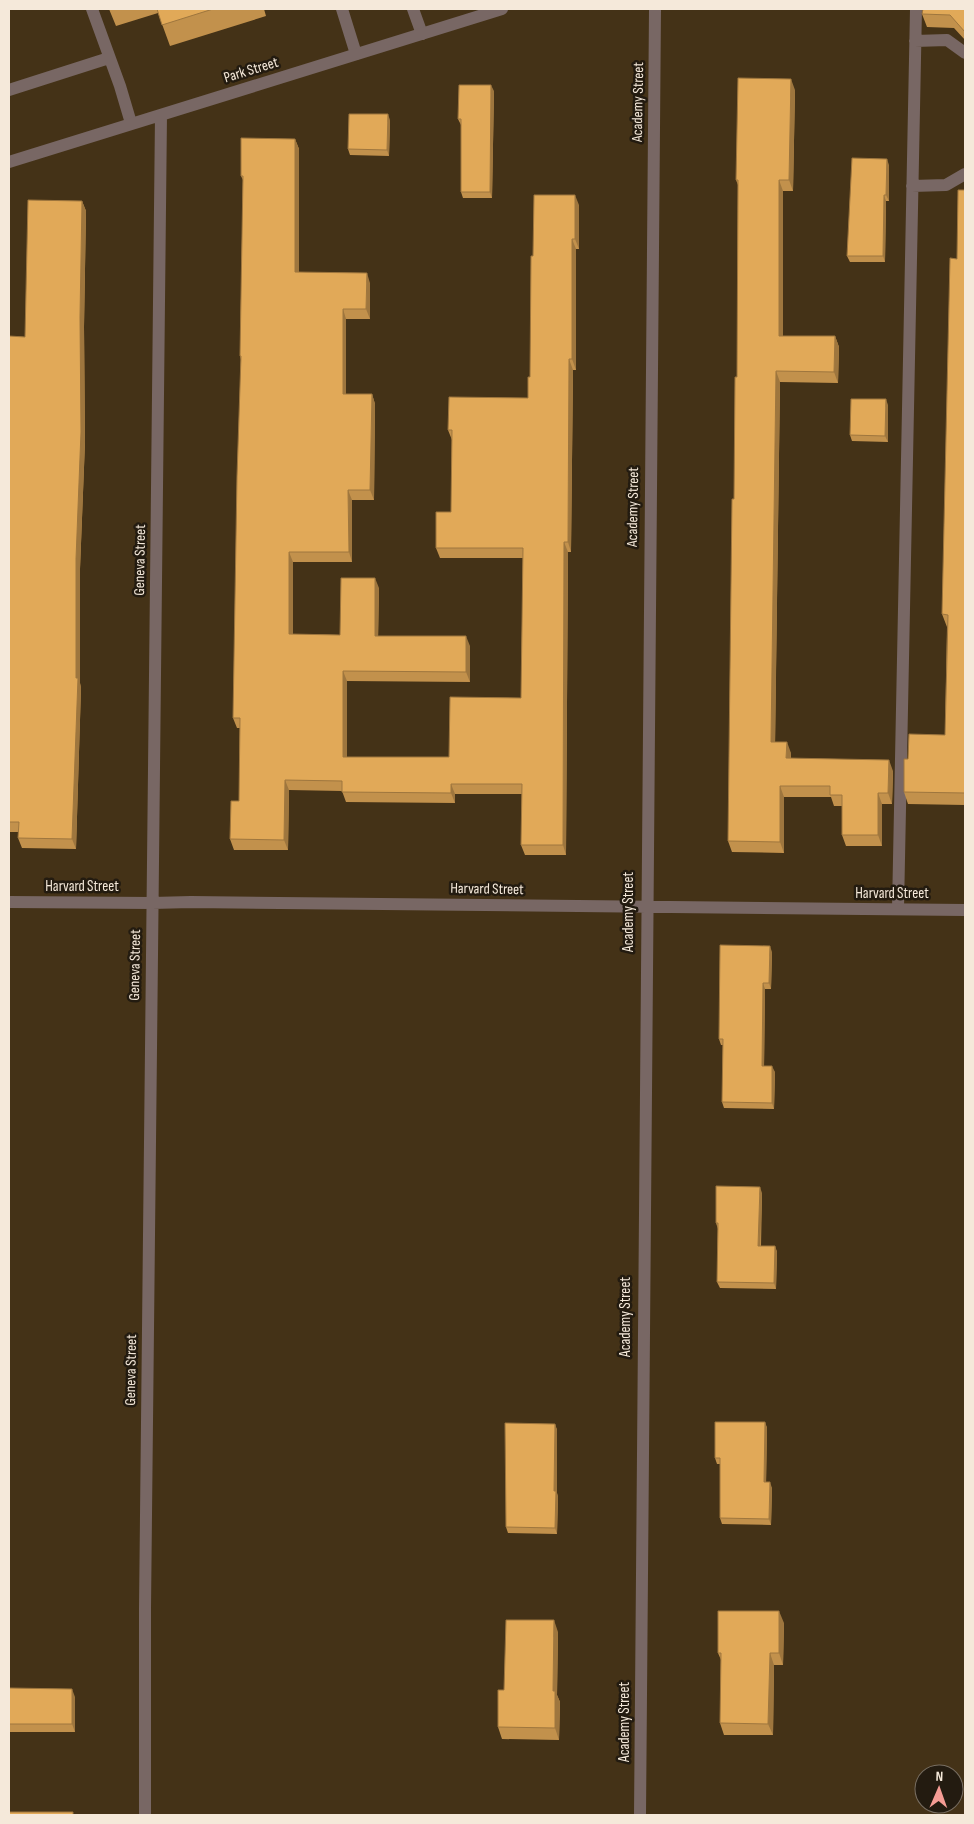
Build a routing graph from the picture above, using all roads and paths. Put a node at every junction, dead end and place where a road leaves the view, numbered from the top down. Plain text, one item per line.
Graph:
1 (92, 9) edge
2 (342, 9) edge
3 (413, 9) edge
4 (502, 9) edge
5 (655, 9) edge
6 (916, 9) edge
7 (422, 34) junction
8 (915, 41) junction
9 (965, 53) edge
10 (356, 54) junction
11 (110, 58) junction
12 (9, 90) edge
13 (161, 115) junction
14 (131, 124) junction
15 (9, 162) edge
16 (965, 174) edge
17 (912, 186) junction
18 (9, 902) edge
19 (152, 904) junction
20 (644, 907) junction
21 (898, 909) junction
22 (965, 910) edge
23 (145, 1815) edge
24 (640, 1815) edge

1 - 11 street
2 - 10 street
3 - 7 street
4 - 7 street, Park Street
5 - 20 street, Academy Street
6 - 8 street
7 - 10 street, Park Street
8 - 9 street
8 - 17 street
10 - 13 street, Park Street
11 - 12 street
11 - 14 street
13 - 14 street, Park Street
13 - 19 street, Geneva Street
14 - 15 street, Park Street
16 - 17 street
17 - 21 street
18 - 19 street, Harvard Street
19 - 20 street, Harvard Street
19 - 23 street, Geneva Street
20 - 21 street, Harvard Street
20 - 24 street, Academy Street
21 - 22 street, Harvard Street

